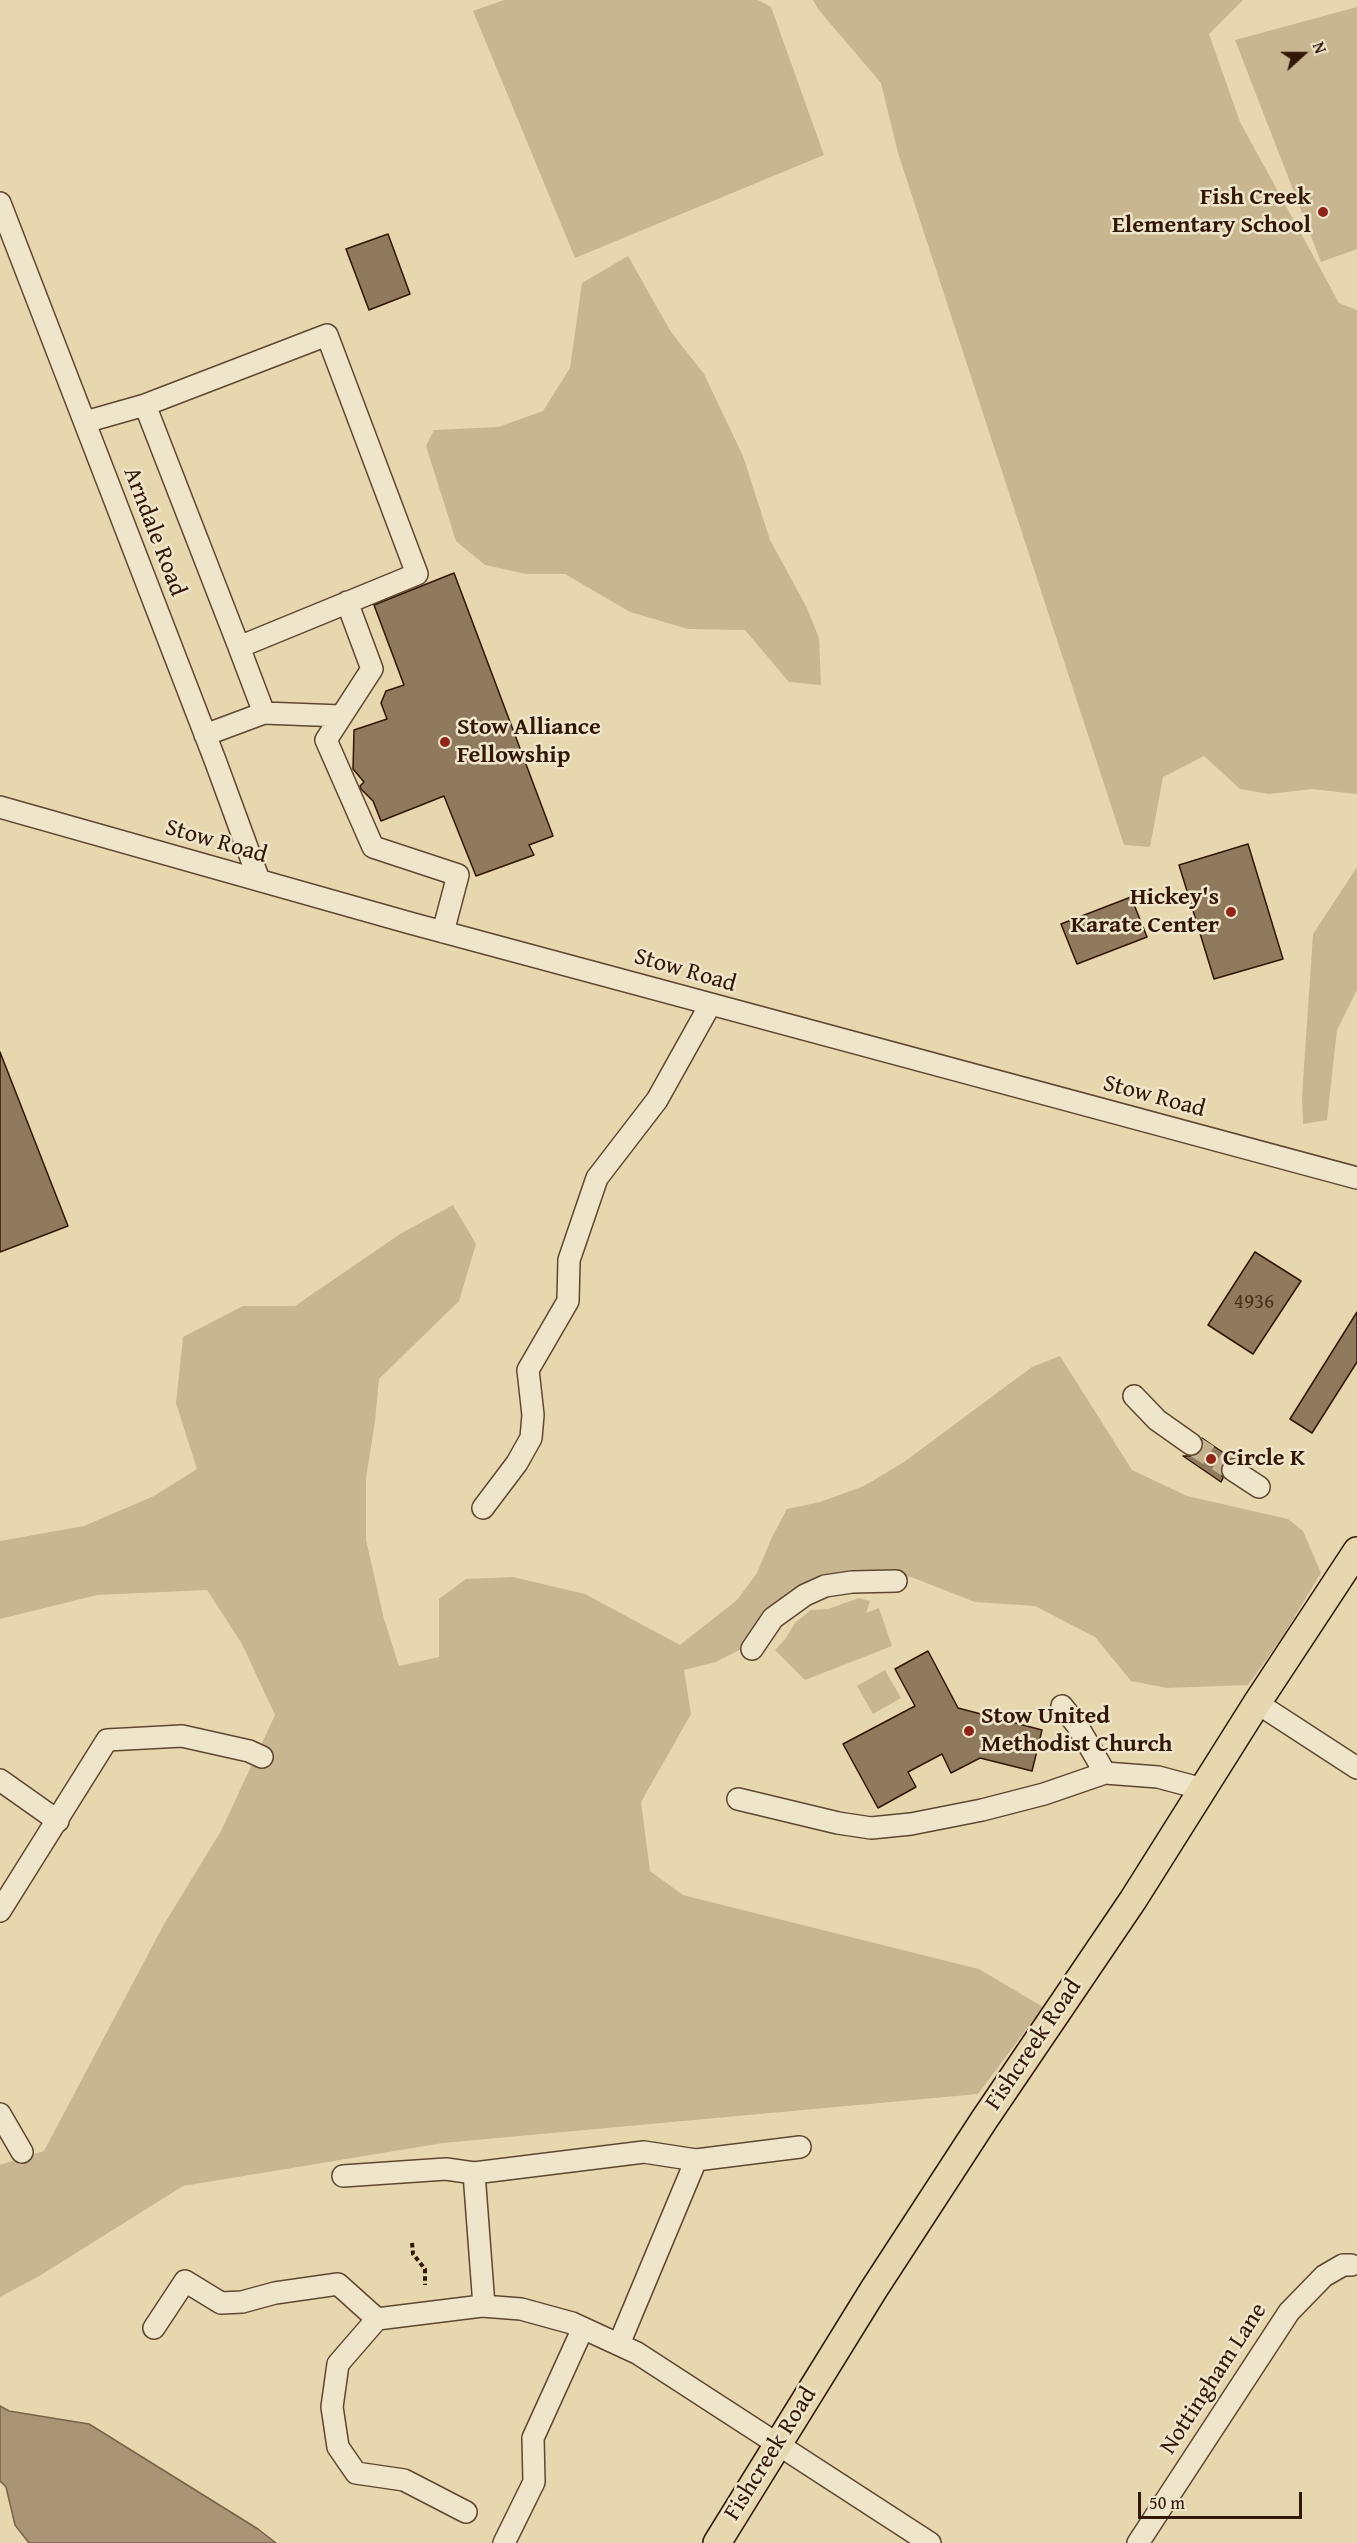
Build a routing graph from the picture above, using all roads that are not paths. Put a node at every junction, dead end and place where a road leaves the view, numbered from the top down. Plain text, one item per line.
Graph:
1 (0, 203) edge
2 (145, 405) junction
3 (85, 423) junction
4 (347, 602) junction
5 (239, 647) junction
6 (264, 713) junction
7 (341, 716) junction
8 (205, 735) junction
9 (0, 807) edge
10 (258, 880) junction
11 (443, 932) junction
12 (710, 1005) junction
13 (1357, 1178) edge
14 (1134, 1396) dead end
15 (1191, 1444) tunnel mouth
16 (1233, 1470) tunnel mouth
17 (1259, 1487) dead end
18 (483, 1508) dead end
19 (1357, 1551) edge
20 (896, 1581) dead end
21 (752, 1649) dead end
22 (1257, 1703) junction
23 (1062, 1706) dead end
24 (262, 1757) dead end
25 (1357, 1768) edge
26 (1095, 1775) junction
27 (0, 1780) edge
28 (1203, 1789) junction
29 (738, 1799) dead end
30 (58, 1821) junction
31 (0, 1911) edge
32 (0, 2114) edge
33 (800, 2147) dead end
34 (22, 2152) dead end
35 (696, 2160) junction
36 (474, 2174) junction
37 (343, 2176) dead end
38 (1351, 2265) dead end
39 (484, 2306) junction
40 (377, 2319) junction
41 (154, 2328) dead end
42 (583, 2328) junction
43 (619, 2344) junction
44 (777, 2445) junction
45 (466, 2512) dead end
46 (504, 2543) edge
47 (717, 2543) edge
48 (930, 2543) edge
49 (1138, 2543) edge

1 - 3 street, Arndale Road
2 - 3 street
2 - 4 street
2 - 5 street
3 - 8 street, Arndale Road
4 - 5 street
4 - 7 street
5 - 6 street
6 - 7 street
6 - 8 street
7 - 11 street
8 - 10 street, Arndale Road
9 - 10 street, Stow Road
10 - 11 street, Stow Road
11 - 12 street, Stow Road
12 - 13 street, Stow Road
12 - 18 street
14 - 15 street
16 - 17 street
19 - 22 main road, Fishcreek Road
20 - 21 street
22 - 25 street
22 - 28 main road, Fishcreek Road
23 - 26 street
24 - 30 street
26 - 28 street
26 - 29 street
27 - 30 street
28 - 44 main road, Fishcreek Road
30 - 31 street
32 - 34 street
33 - 35 street
35 - 36 street
35 - 43 street
36 - 37 street
36 - 39 street
38 - 49 street, Nottingham Lane
39 - 40 street
39 - 42 street
40 - 41 street
40 - 45 street
42 - 43 street
42 - 46 street
43 - 44 street
44 - 47 main road, Fishcreek Road
44 - 48 street

